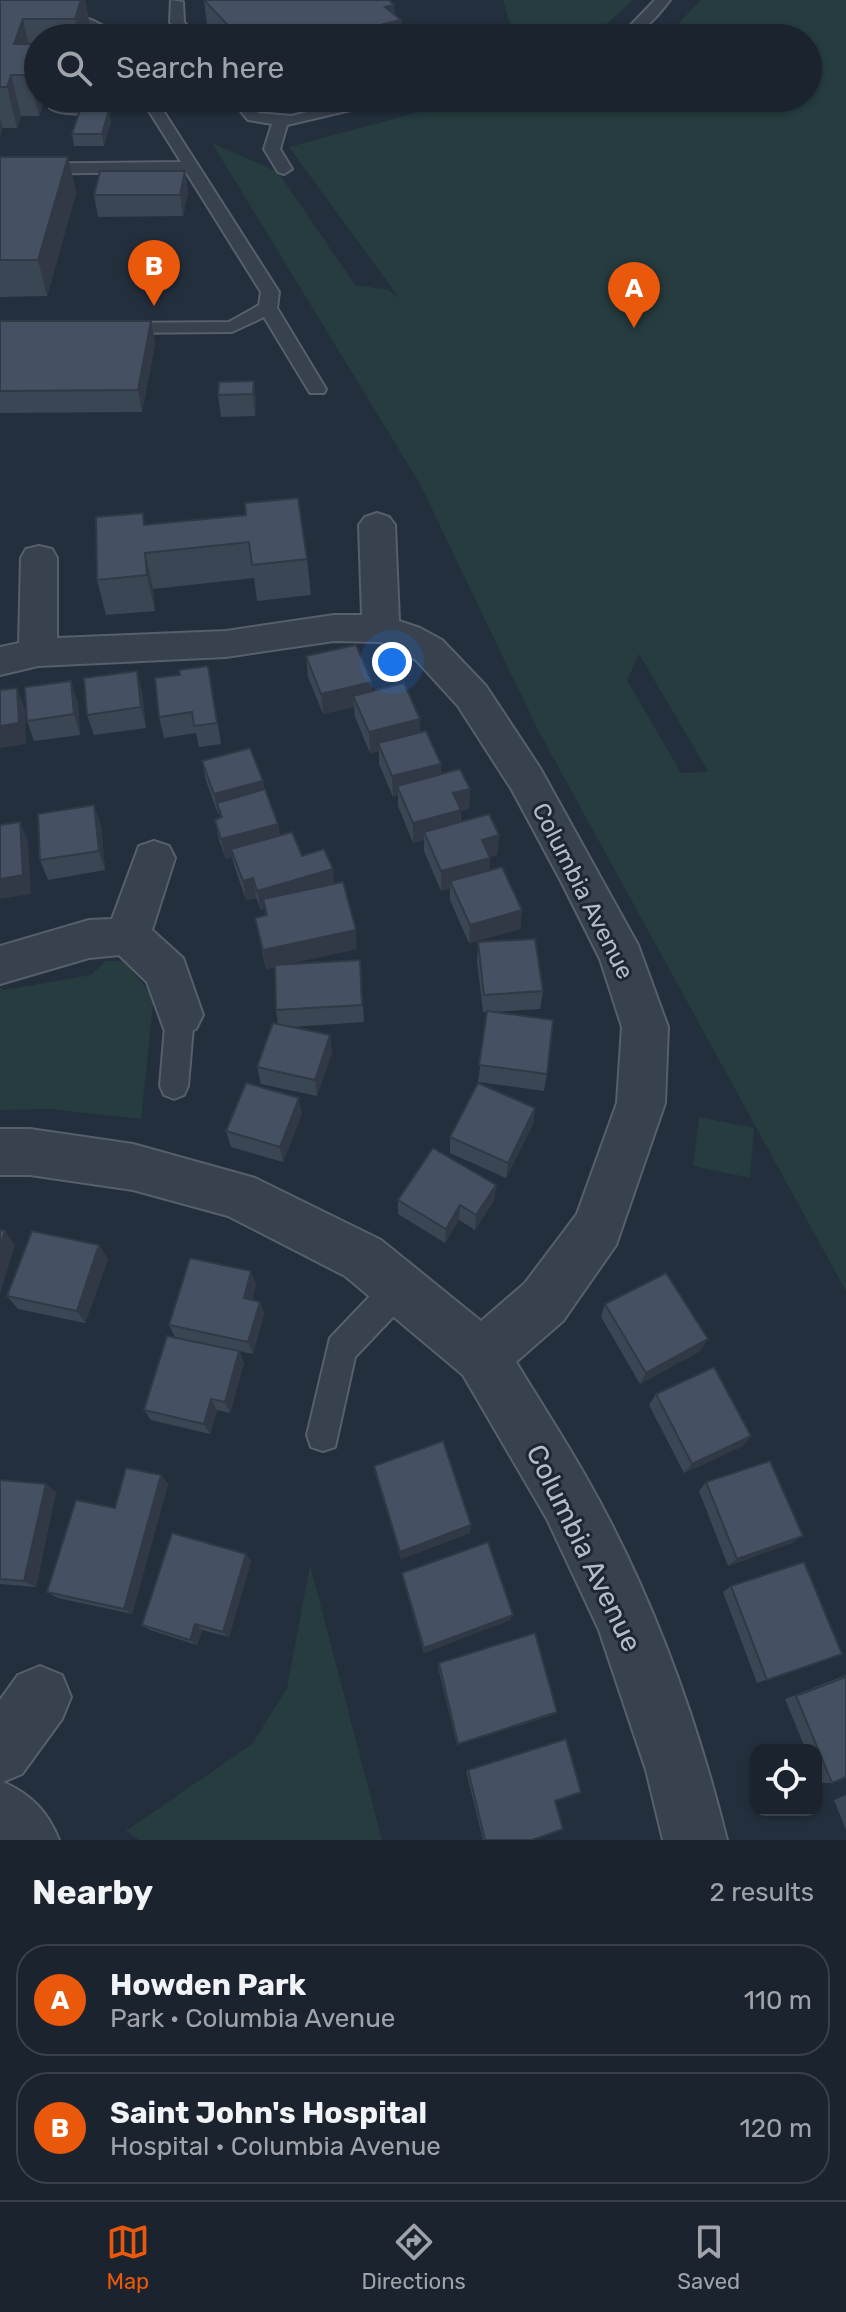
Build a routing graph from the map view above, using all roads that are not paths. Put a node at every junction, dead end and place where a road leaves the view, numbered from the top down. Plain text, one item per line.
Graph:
1 (663, 0) edge
2 (176, 2) dead end
3 (0, 18) edge
4 (96, 24) edge
5 (178, 24) edge
6 (640, 24) edge
7 (157, 112) edge
8 (249, 112) edge
9 (323, 112) edge
10 (280, 122) junction
11 (193, 167) junction
12 (0, 169) edge
13 (284, 169) dead end
14 (268, 308) junction
15 (93, 328) edge
16 (317, 389) dead end
17 (377, 525) dead end
18 (39, 558) dead end
19 (381, 629) junction
20 (19, 656) edge
21 (154, 858) dead end
22 (128, 936) junction
23 (0, 965) edge
24 (180, 1015) joint
25 (174, 1086) dead end
26 (0, 1152) edge
27 (400, 1287) junction
28 (482, 1356) junction
29 (323, 1435) dead end
30 (40, 1697) dead end
31 (0, 1752) edge
32 (0, 1813) edge
33 (27, 1840) edge
34 (695, 1840) edge

1 - 6 lane
2 - 5 lane
3 - 4 lane
7 - 11 lane
8 - 10 lane
9 - 10 lane
10 - 13 lane
11 - 12 lane
11 - 14 lane
14 - 15 lane
14 - 16 lane
17 - 19 street
18 - 20 street, Columbia Avenue
19 - 20 street, Columbia Avenue
19 - 28 street, Columbia Avenue
21 - 22 street
22 - 23 street
22 - 24 street
24 - 25 lane
26 - 27 street, Columbia Avenue
27 - 28 street, Columbia Avenue
27 - 29 lane
28 - 34 street, Columbia Avenue
30 - 31 street
32 - 33 street

